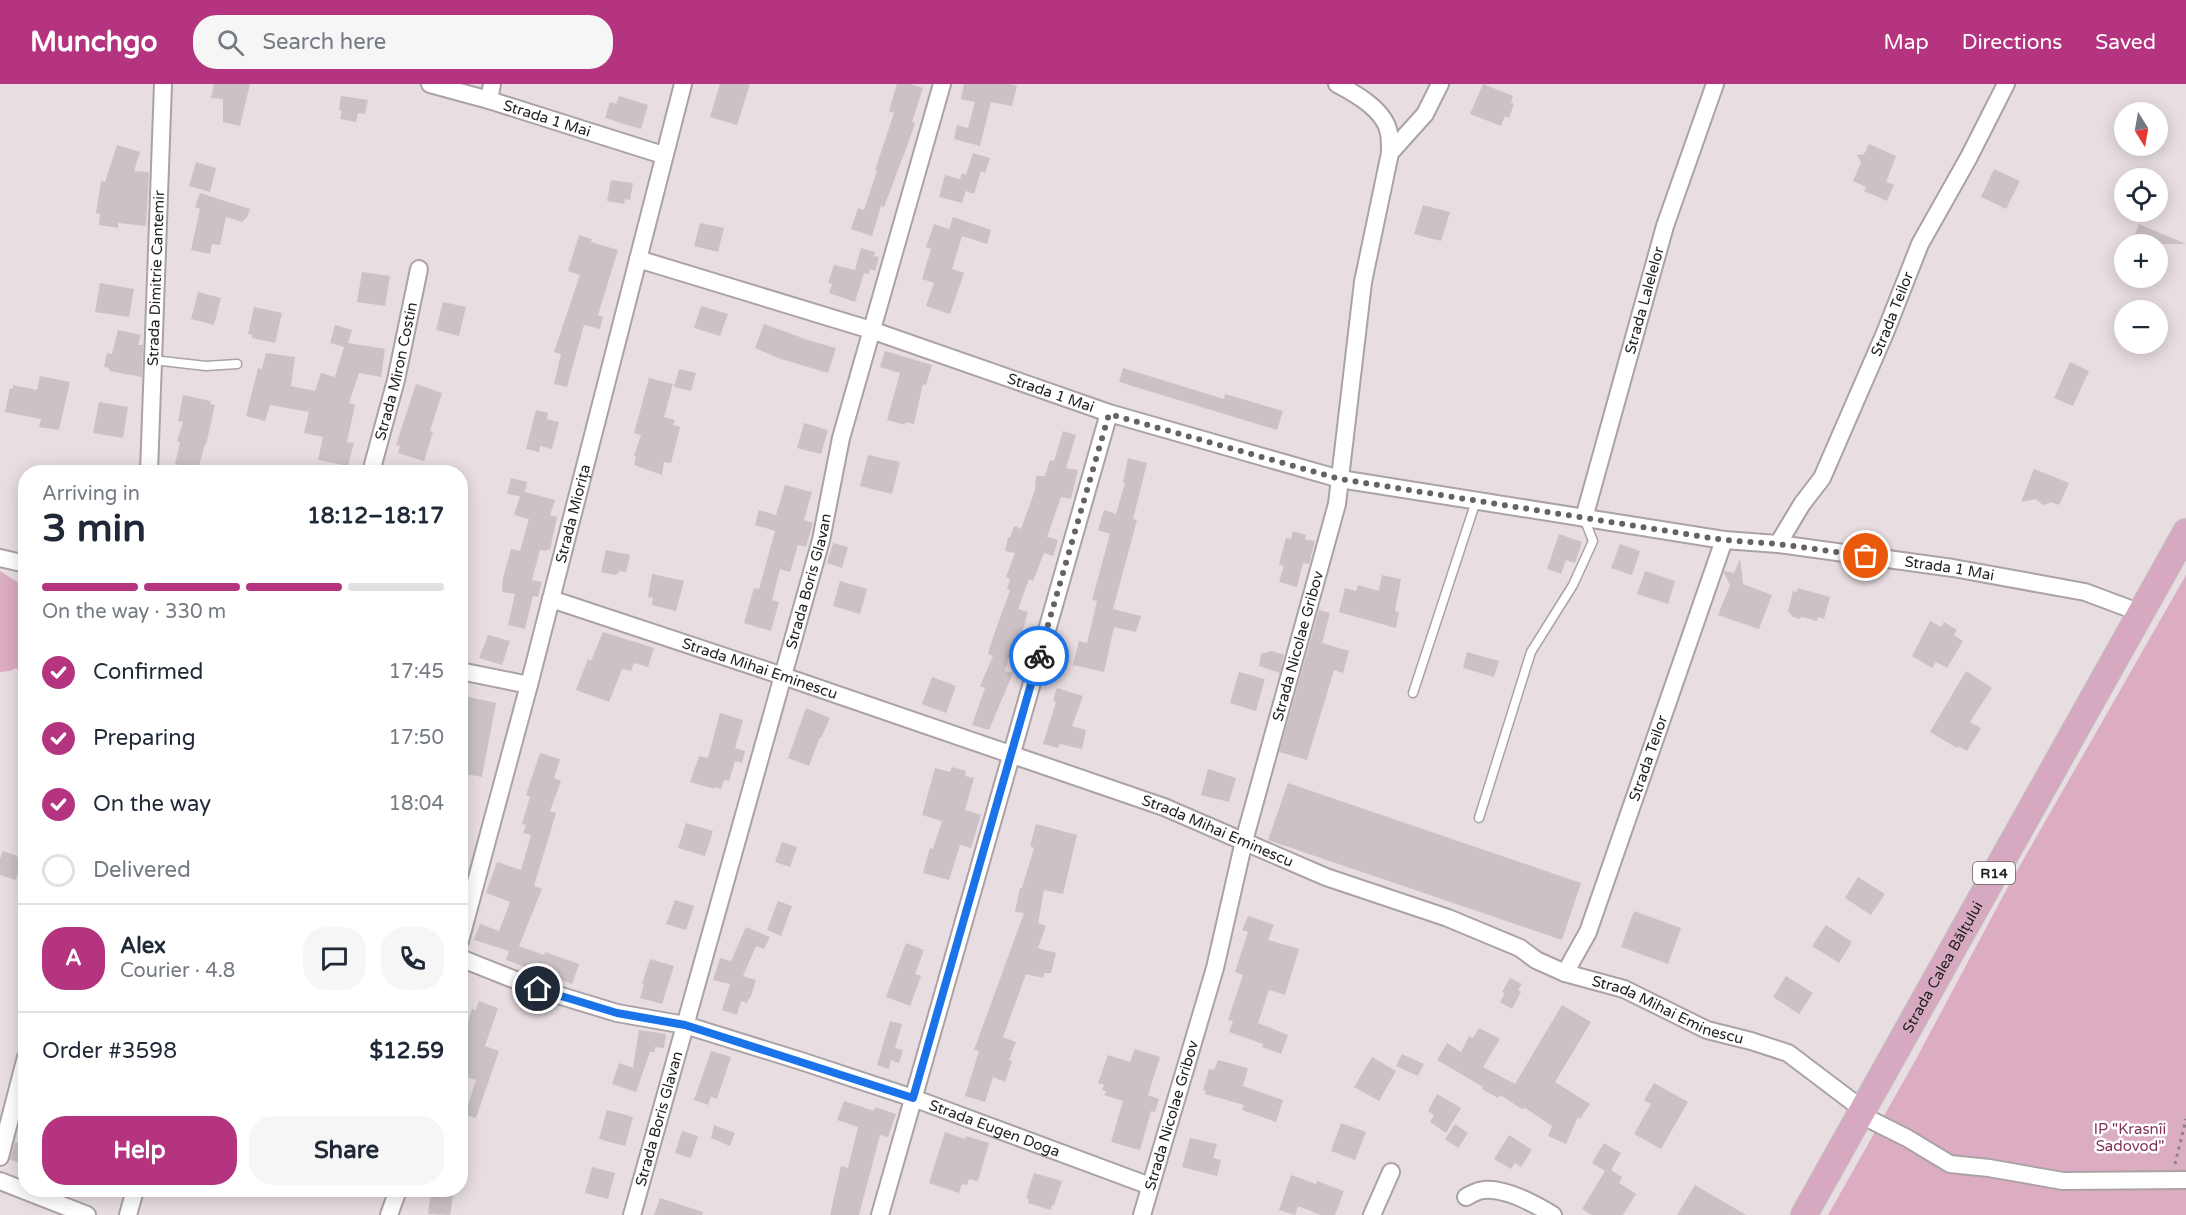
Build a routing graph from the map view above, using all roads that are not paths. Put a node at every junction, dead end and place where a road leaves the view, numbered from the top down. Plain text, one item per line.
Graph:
1 (163, 84) edge
2 (430, 84) edge
3 (682, 84) edge
4 (942, 84) edge
5 (1336, 84) edge
6 (1440, 84) edge
7 (1715, 84) edge
8 (2006, 84) edge
9 (491, 92) edge
10 (1390, 153) junction
11 (663, 155) junction
12 (638, 259) junction
13 (419, 269) dead end
14 (871, 330) junction
15 (153, 360) junction
16 (237, 364) dead end
17 (1109, 414) junction
18 (148, 465) edge
19 (373, 465) edge
20 (1340, 479) junction
21 (1476, 501) junction
22 (1584, 518) junction
23 (2186, 532) edge
24 (1724, 540) junction
25 (1778, 544) junction
26 (0, 558) edge
27 (18, 562) edge
28 (551, 599) junction
29 (2141, 613) junction
30 (468, 673) edge
31 (783, 676) junction
32 (529, 685) junction
33 (1413, 693) dead end
34 (1012, 755) junction
35 (1479, 818) dead end
36 (1244, 841) junction
37 (468, 911) edge
38 (468, 961) edge
39 (1565, 973) junction
40 (685, 1025) junction
41 (18, 1088) edge
42 (913, 1098) junction
43 (1861, 1112) junction
44 (0, 1157) edge
45 (1391, 1172) dead end
46 (2178, 1180) edge
47 (0, 1181) edge
48 (1150, 1186) junction
49 (18, 1188) edge
50 (41, 1197) edge
51 (133, 1197) edge
52 (395, 1197) edge
53 (1466, 1197) dead end
54 (87, 1215) edge
55 (128, 1215) edge
56 (389, 1215) edge
57 (632, 1215) edge
58 (880, 1215) edge
59 (1142, 1215) edge
60 (1372, 1215) edge
61 (1553, 1215) edge
62 (1803, 1215) edge

1 - 15 street, Strada Dimitrie Cantemir
2 - 9 street, Strada 1 Mai
3 - 11 street, Strada Miorița
4 - 14 street, Strada Boris Glavan
5 - 10 street
6 - 10 street
7 - 22 street, Strada Lalelelor
8 - 25 street, Strada Teilor
9 - 11 street, Strada 1 Mai
10 - 20 street, Strada Nicolae Gribov
11 - 12 street, Strada Miorița
12 - 14 street, Strada 1 Mai
12 - 28 street, Strada Miorița
13 - 19 street, Strada Miron Costin
14 - 17 street, Strada 1 Mai
14 - 31 street, Strada Boris Glavan
15 - 16 lane
15 - 18 street, Strada Dimitrie Cantemir
17 - 20 street, Strada 1 Mai
17 - 34 street
20 - 21 street, Strada 1 Mai
20 - 36 street, Strada Nicolae Gribov
21 - 22 street, Strada 1 Mai
21 - 33 lane
22 - 24 street, Strada 1 Mai
22 - 35 lane
23 - 29 main road, Strada Calea Bălțului / R14
24 - 25 street, Strada 1 Mai
24 - 39 street, Strada Teilor
25 - 29 street, Strada 1 Mai
26 - 27 street
28 - 31 street, Strada Mihai Eminescu
28 - 32 street, Strada Miorița
29 - 43 main road, Strada Calea Bălțului / R14
30 - 32 street
31 - 34 street, Strada Mihai Eminescu
31 - 40 street, Strada Boris Glavan
32 - 37 street, Strada Miorița
34 - 36 street, Strada Mihai Eminescu
34 - 42 street
36 - 39 street, Strada Mihai Eminescu
36 - 48 street, Strada Nicolae Gribov
38 - 40 street, Strada Eugen Doga
39 - 43 street, Strada Mihai Eminescu
40 - 42 street, Strada Eugen Doga
40 - 57 street, Strada Boris Glavan
41 - 44 street
42 - 48 street, Strada Eugen Doga
42 - 58 street
43 - 46 street, Strada Mihai Eminescu
43 - 62 main road, Strada Calea Bălțului / R14
45 - 60 street
47 - 49 street
48 - 59 street, Strada Nicolae Gribov
50 - 54 street
51 - 55 street
52 - 56 street
53 - 61 street

